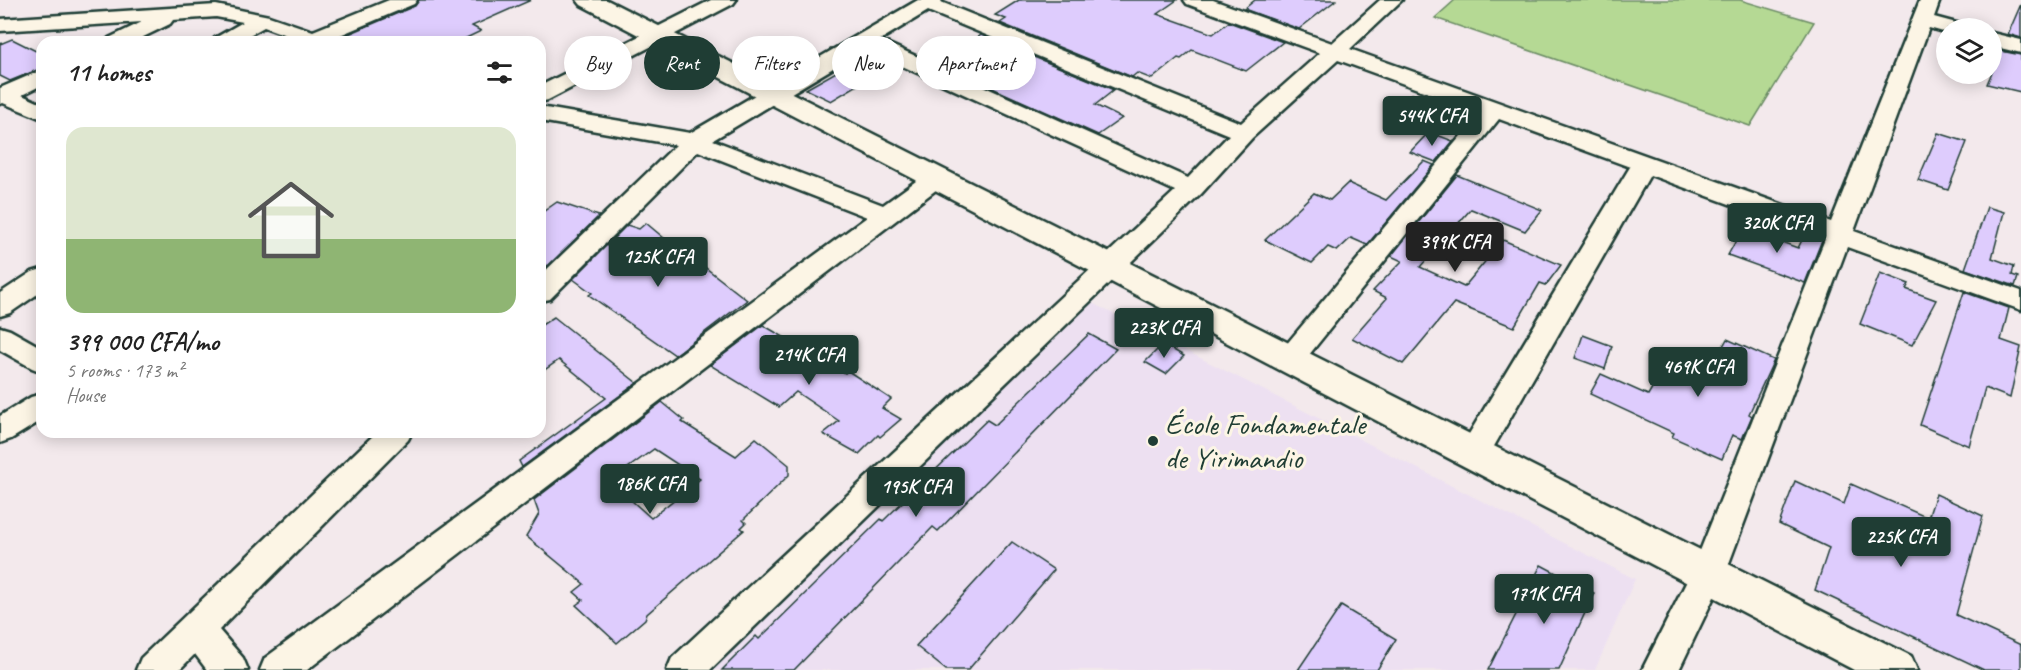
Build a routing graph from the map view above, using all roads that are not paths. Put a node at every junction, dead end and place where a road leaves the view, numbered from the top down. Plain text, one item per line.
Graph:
1 (203, 0) edge
2 (407, 0) edge
3 (588, 0) edge
4 (726, 0) edge
5 (1194, 0) edge
6 (1392, 0) edge
7 (930, 2) edge
8 (1926, 10) edge
9 (177, 13) junction
10 (262, 20) junction
11 (0, 25) edge
12 (129, 36) edge
13 (233, 36) edge
14 (308, 36) edge
15 (328, 36) edge
16 (658, 36) joint
17 (870, 36) edge
18 (2002, 42) edge
19 (644, 43) edge
20 (2021, 47) edge
21 (1337, 52) junction
22 (832, 59) edge
23 (904, 59) edge
24 (720, 67) edge
25 (36, 80) edge
26 (546, 92) edge
27 (773, 94) junction
28 (2, 96) edge
29 (36, 110) edge
30 (1495, 110) junction
31 (546, 115) edge
32 (1244, 133) junction
33 (694, 141) junction
34 (1644, 164) junction
35 (936, 178) junction
36 (1192, 189) junction
37 (885, 215) junction
38 (1839, 235) junction
39 (1110, 267) junction
40 (36, 282) edge
41 (546, 286) edge
42 (2021, 301) edge
43 (0, 306) edge
44 (0, 337) edge
45 (36, 358) edge
46 (1290, 359) junction
47 (36, 409) edge
48 (0, 431) edge
49 (391, 438) edge
50 (1474, 453) junction
51 (1708, 574) junction
52 (196, 629) junction
53 (154, 670) edge
54 (230, 670) edge
55 (278, 670) edge
56 (685, 670) edge
57 (1660, 670) edge
58 (1896, 670) edge

1 - 9 street
2 - 15 street
3 - 16 street
4 - 16 street
5 - 21 street
6 - 21 street
7 - 17 street
7 - 32 street
8 - 38 street
9 - 10 street
9 - 11 street
9 - 12 street
10 - 13 street
10 - 14 street
18 - 20 street
19 - 26 street
21 - 30 street
21 - 32 street
22 - 27 street
23 - 36 street
24 - 27 street
25 - 28 street
27 - 33 street
27 - 35 street
28 - 29 street
30 - 34 street
30 - 46 street
31 - 33 street
32 - 36 street
33 - 37 street
33 - 41 street
34 - 38 street
34 - 50 street
35 - 37 street
35 - 39 street
36 - 39 street
37 - 55 street
38 - 42 street
38 - 51 street
39 - 46 street
39 - 56 street
40 - 43 street
44 - 45 street
46 - 50 street
47 - 48 street
49 - 52 street
50 - 51 street
51 - 57 street
51 - 58 street
52 - 53 street
52 - 54 street

